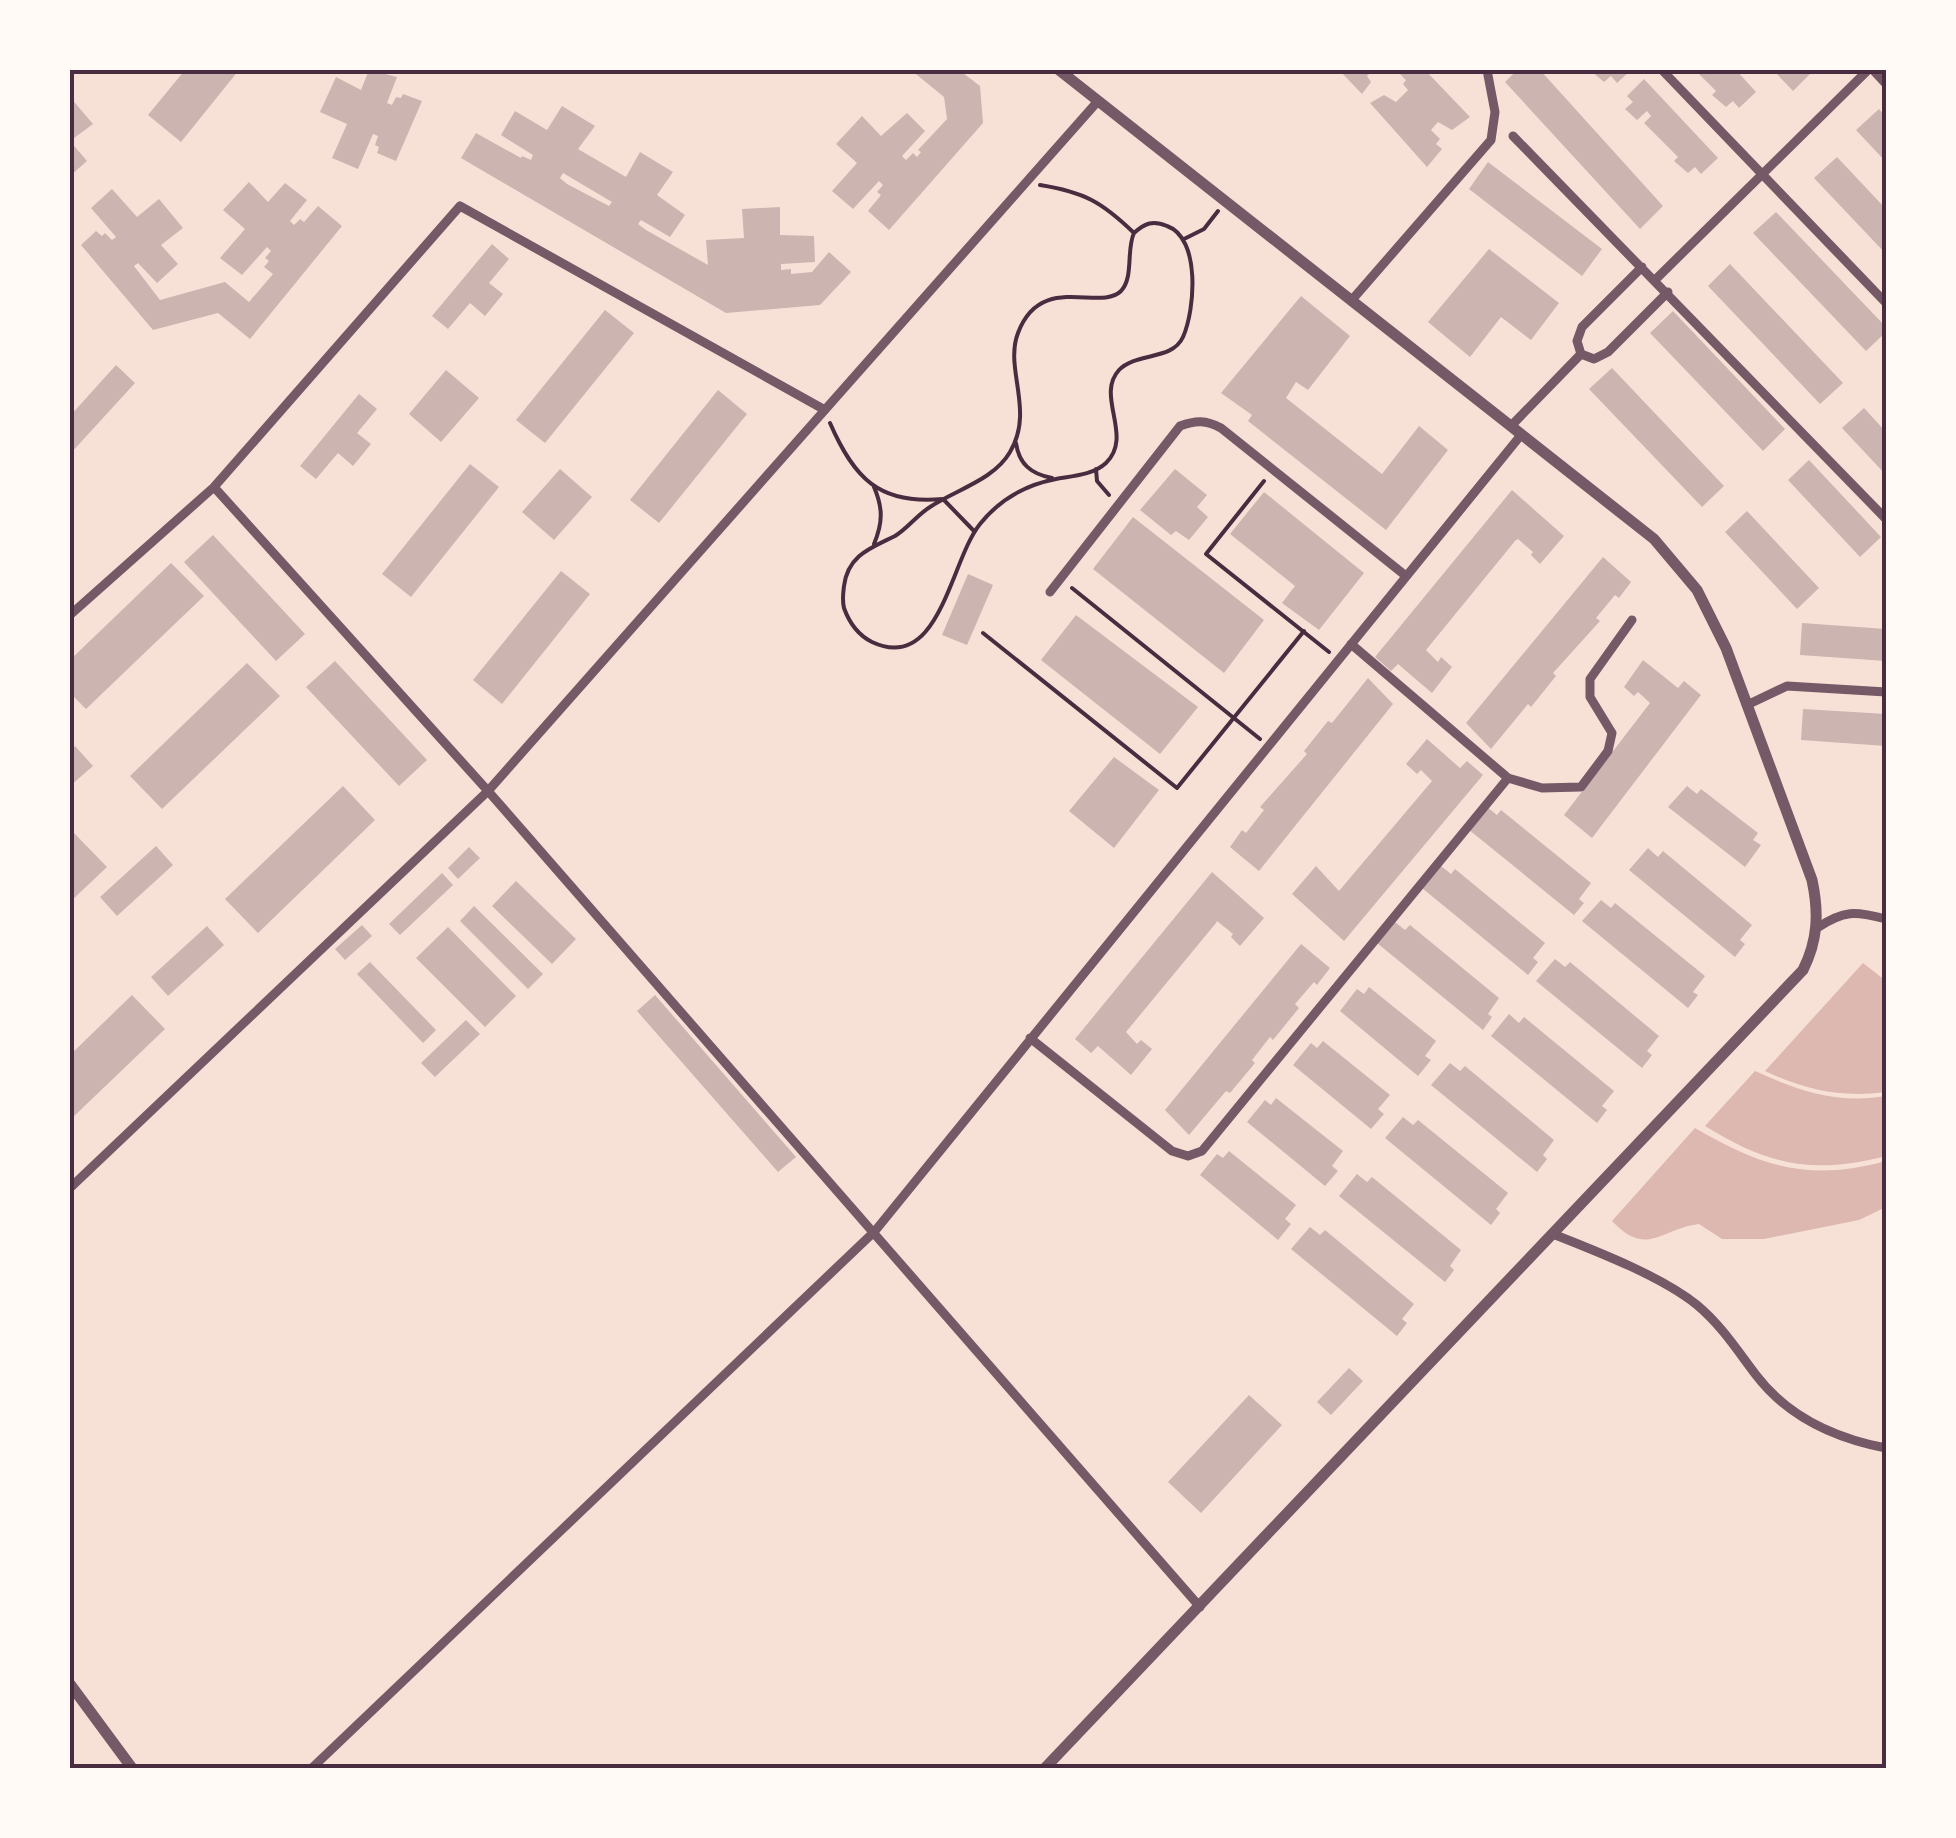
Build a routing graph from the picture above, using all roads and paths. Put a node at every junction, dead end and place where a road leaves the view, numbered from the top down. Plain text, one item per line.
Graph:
1 (1059, 70) edge
2 (1476, 70) edge
3 (1487, 70) edge
4 (1662, 70) edge
5 (1870, 70) edge
6 (1490, 84) junction
7 (1886, 84) edge
8 (1098, 101) junction
9 (1513, 136) dead end
10 (1762, 174) junction
11 (1026, 183) junction
12 (1225, 201) junction
13 (1134, 233) junction
14 (1184, 240) junction
15 (1642, 267) junction
16 (1654, 280) junction
17 (1668, 292) junction
18 (1351, 300) junction
19 (1886, 303) edge
20 (1581, 354) junction
21 (825, 410) junction
22 (1510, 426) junction
23 (1522, 435) junction
24 (1016, 438) junction
25 (1096, 470) junction
26 (1274, 470) junction
27 (1058, 478) junction
28 (874, 487) junction
29 (214, 488) junction
30 (943, 499) junction
31 (1120, 502) junction
32 (1886, 519) edge
33 (974, 531) junction
34 (874, 544) junction
35 (1406, 576) junction
36 (1061, 579) junction
37 (1050, 592) dead end
38 (70, 615) edge
39 (1632, 620) dead end
40 (1304, 631) junction
41 (983, 633) dead end
42 (1351, 644) junction
43 (1338, 660) junction
44 (1886, 692) edge
45 (1747, 705) junction
46 (1234, 718) junction
47 (1268, 746) junction
48 (1508, 778) junction
49 (488, 791) junction
50 (1818, 904) junction
51 (1839, 914) junction
52 (1886, 919) edge
53 (1817, 928) junction
54 (1030, 1038) junction
55 (70, 1188) edge
56 (875, 1232) junction
57 (1553, 1234) junction
58 (1886, 1448) edge
59 (1200, 1607) junction
60 (70, 1684) edge
61 (132, 1768) edge
62 (312, 1768) edge
63 (1045, 1768) edge

1 - 8 street
2 - 6 street
3 - 6 street
4 - 10 street
5 - 7 street
5 - 10 street
6 - 18 street
8 - 11 street
8 - 12 street
9 - 15 street
10 - 16 street
10 - 19 street
11 - 13 path
11 - 21 street
12 - 14 path
12 - 18 street
13 - 14 path
13 - 24 path
14 - 25 path
15 - 16 street
15 - 20 street
16 - 17 street
17 - 20 street
17 - 32 street
18 - 22 street
20 - 22 street
21 - 28 path
21 - 29 street
21 - 49 street
22 - 23 street
23 - 35 street
23 - 45 street
24 - 27 path
24 - 30 path
25 - 27 path
25 - 31 path
26 - 31 street
26 - 35 street
26 - 40 path
27 - 33 path
28 - 30 path
28 - 34 path
29 - 38 street
29 - 49 street
30 - 33 path
30 - 34 path
31 - 36 street
33 - 34 path
35 - 42 street
36 - 37 street
36 - 46 path
39 - 48 street
40 - 43 path
40 - 46 path
41 - 46 path
42 - 43 street
42 - 48 street
43 - 47 street
44 - 45 street
45 - 50 street
46 - 47 path
47 - 54 street
48 - 54 street
49 - 55 street
49 - 56 street
50 - 51 street
50 - 53 street
51 - 52 street
51 - 53 street
53 - 57 street
54 - 56 street
56 - 59 street
56 - 62 street
57 - 58 street
57 - 59 street
59 - 63 street
60 - 61 street

